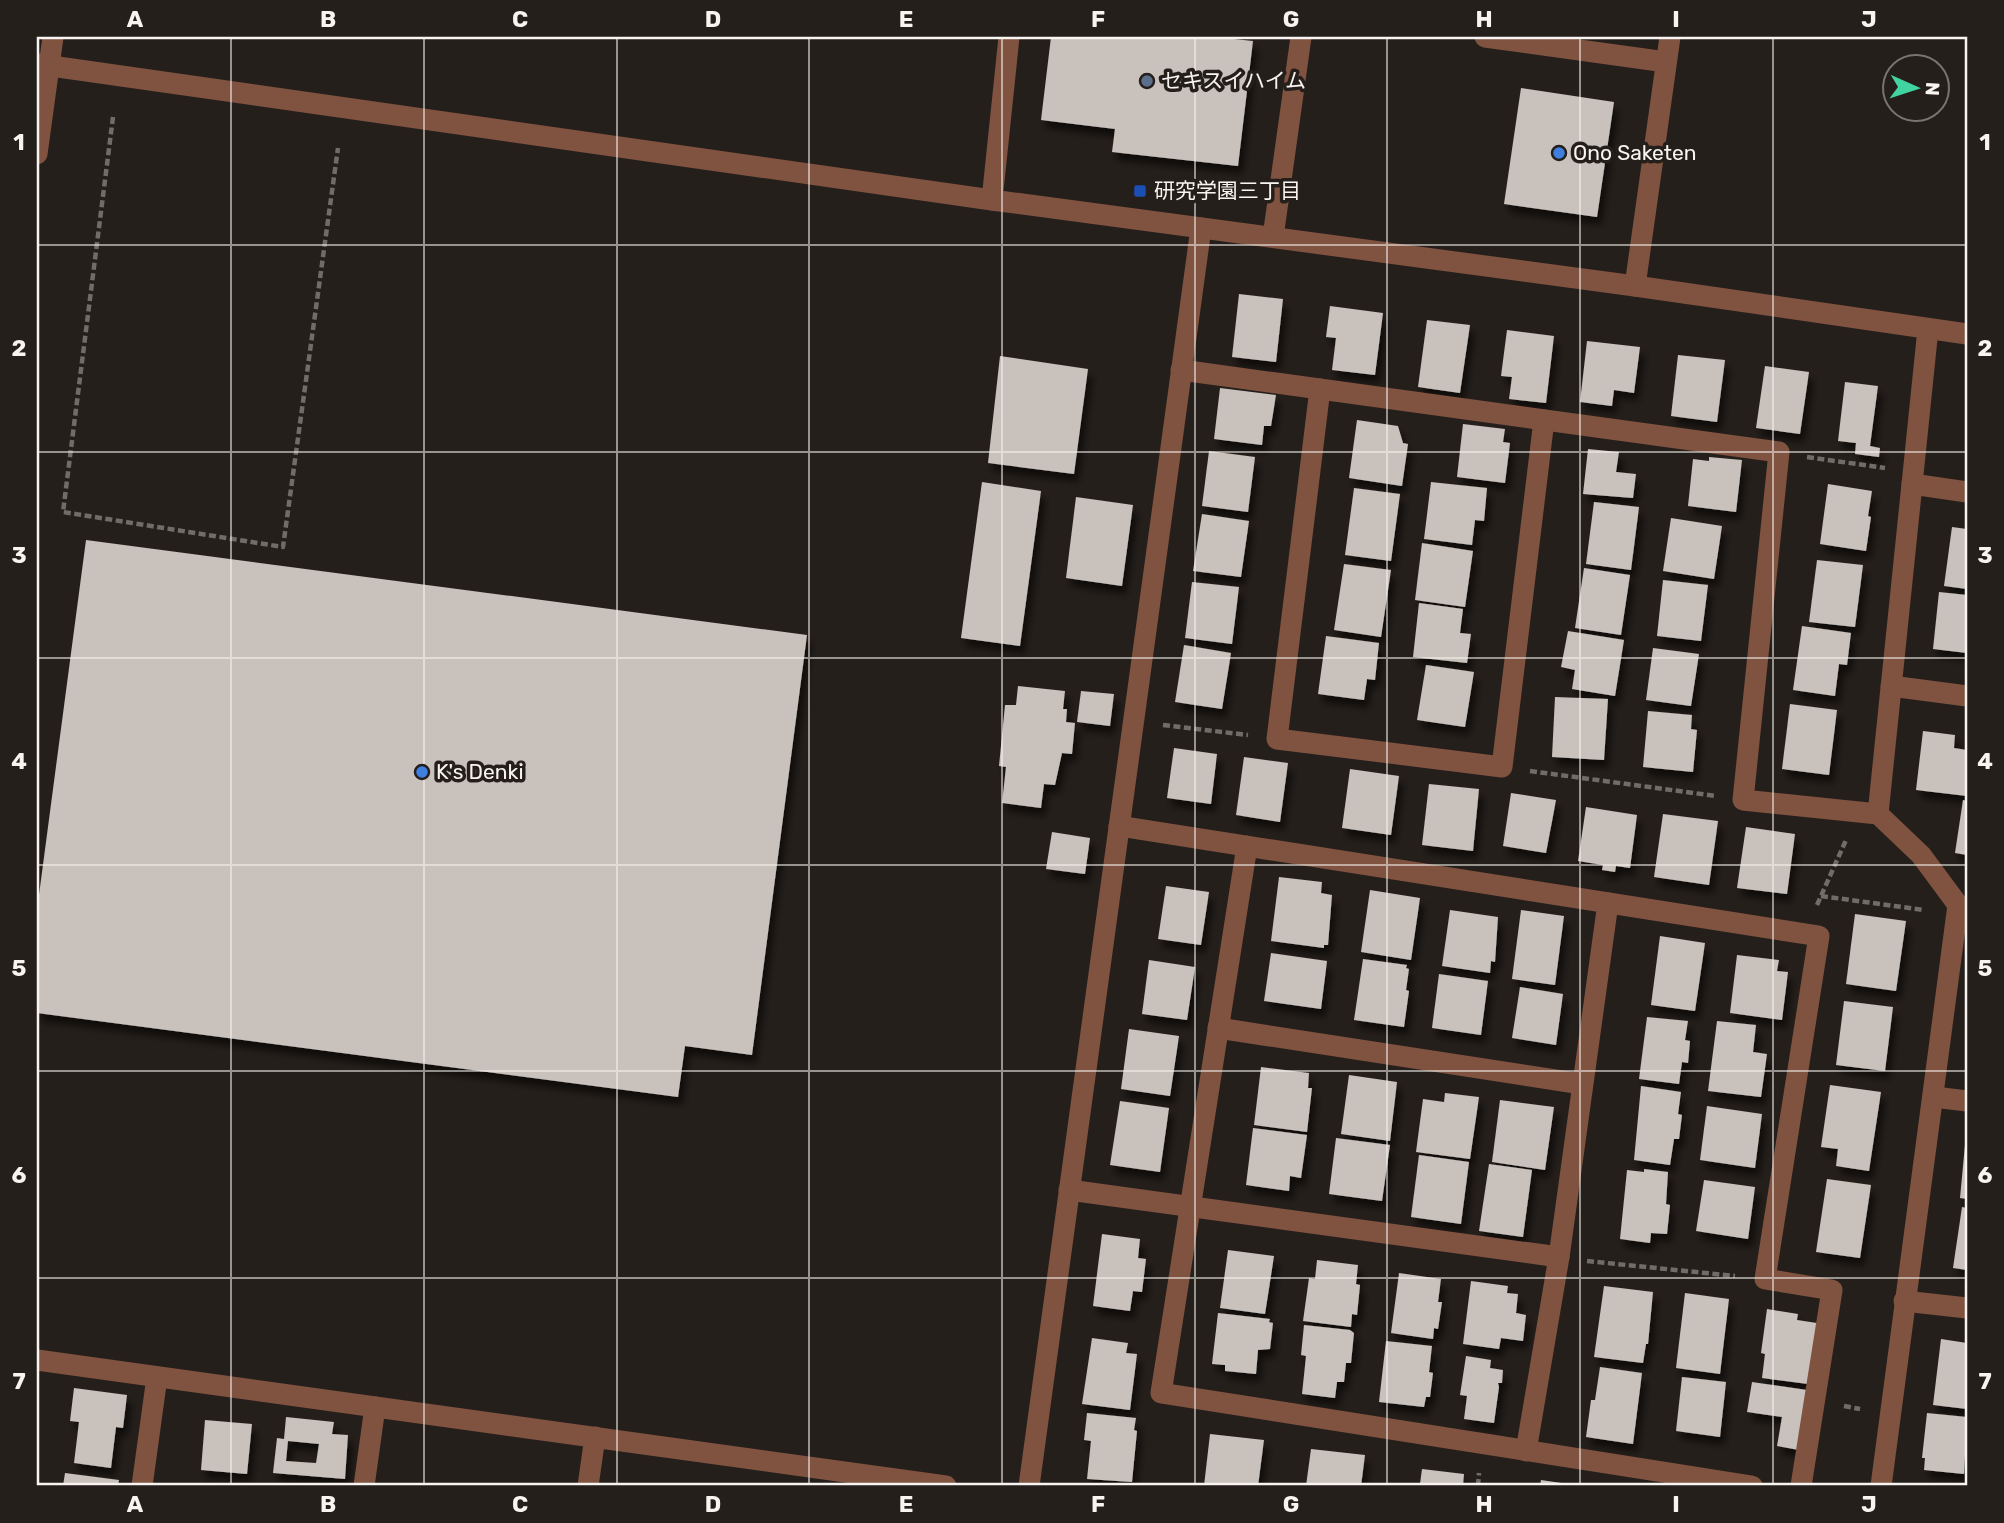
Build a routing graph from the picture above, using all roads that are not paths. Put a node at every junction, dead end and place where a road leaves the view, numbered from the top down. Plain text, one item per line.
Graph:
1 (53, 37) edge
2 (1009, 37) edge
3 (1301, 37) edge
4 (1485, 37) edge
5 (1670, 37) edge
6 (1666, 62) junction
7 (43, 64) edge
8 (37, 153) edge
9 (992, 200) junction
10 (1200, 228) junction
11 (1273, 237) junction
12 (1635, 286) junction
13 (1928, 329) junction
14 (1967, 334) edge
15 (1181, 370) junction
16 (1320, 389) junction
17 (1544, 420) junction
18 (1904, 477) junction
19 (1967, 492) edge
20 (1891, 686) junction
21 (1967, 696) edge
22 (1878, 814) junction
23 (1119, 826) junction
24 (1247, 846) junction
25 (1608, 903) junction
26 (1962, 906) edge
27 (1218, 1028) junction
28 (1582, 1084) junction
29 (1934, 1097) junction
30 (1967, 1101) edge
31 (1069, 1190) junction
32 (1190, 1206) junction
33 (1559, 1258) junction
34 (1904, 1301) junction
35 (1967, 1308) edge
36 (37, 1360) edge
37 (157, 1377) junction
38 (375, 1407) junction
39 (595, 1437) junction
40 (1526, 1451) junction
41 (809, 1477) edge
42 (142, 1486) edge
43 (364, 1486) edge
44 (588, 1486) edge
45 (946, 1486) edge
46 (1029, 1486) edge
47 (1752, 1486) edge
48 (1801, 1486) edge
49 (1881, 1486) edge

1 - 7 street
2 - 9 street
3 - 11 street
4 - 6 street
5 - 6 street
6 - 12 street
7 - 8 street
7 - 9 street
9 - 10 street
10 - 11 street
10 - 15 street
11 - 12 street
12 - 13 street
13 - 14 street
13 - 18 street
15 - 16 street
15 - 23 street
16 - 17 street
16 - 17 street
17 - 22 street
18 - 19 street
18 - 20 street
20 - 21 street
20 - 22 street
22 - 26 street
23 - 24 street
23 - 31 street
24 - 25 street
24 - 27 street
25 - 28 street
25 - 48 street
26 - 29 street
27 - 28 street
27 - 32 street
28 - 33 street
29 - 30 street
29 - 34 street
31 - 32 street
31 - 46 street
32 - 33 street
32 - 40 street
33 - 40 street
34 - 35 street
34 - 49 street
36 - 37 street
37 - 38 street
37 - 42 street
38 - 39 street
38 - 43 street
39 - 41 street
39 - 44 street
40 - 47 street
41 - 45 street

